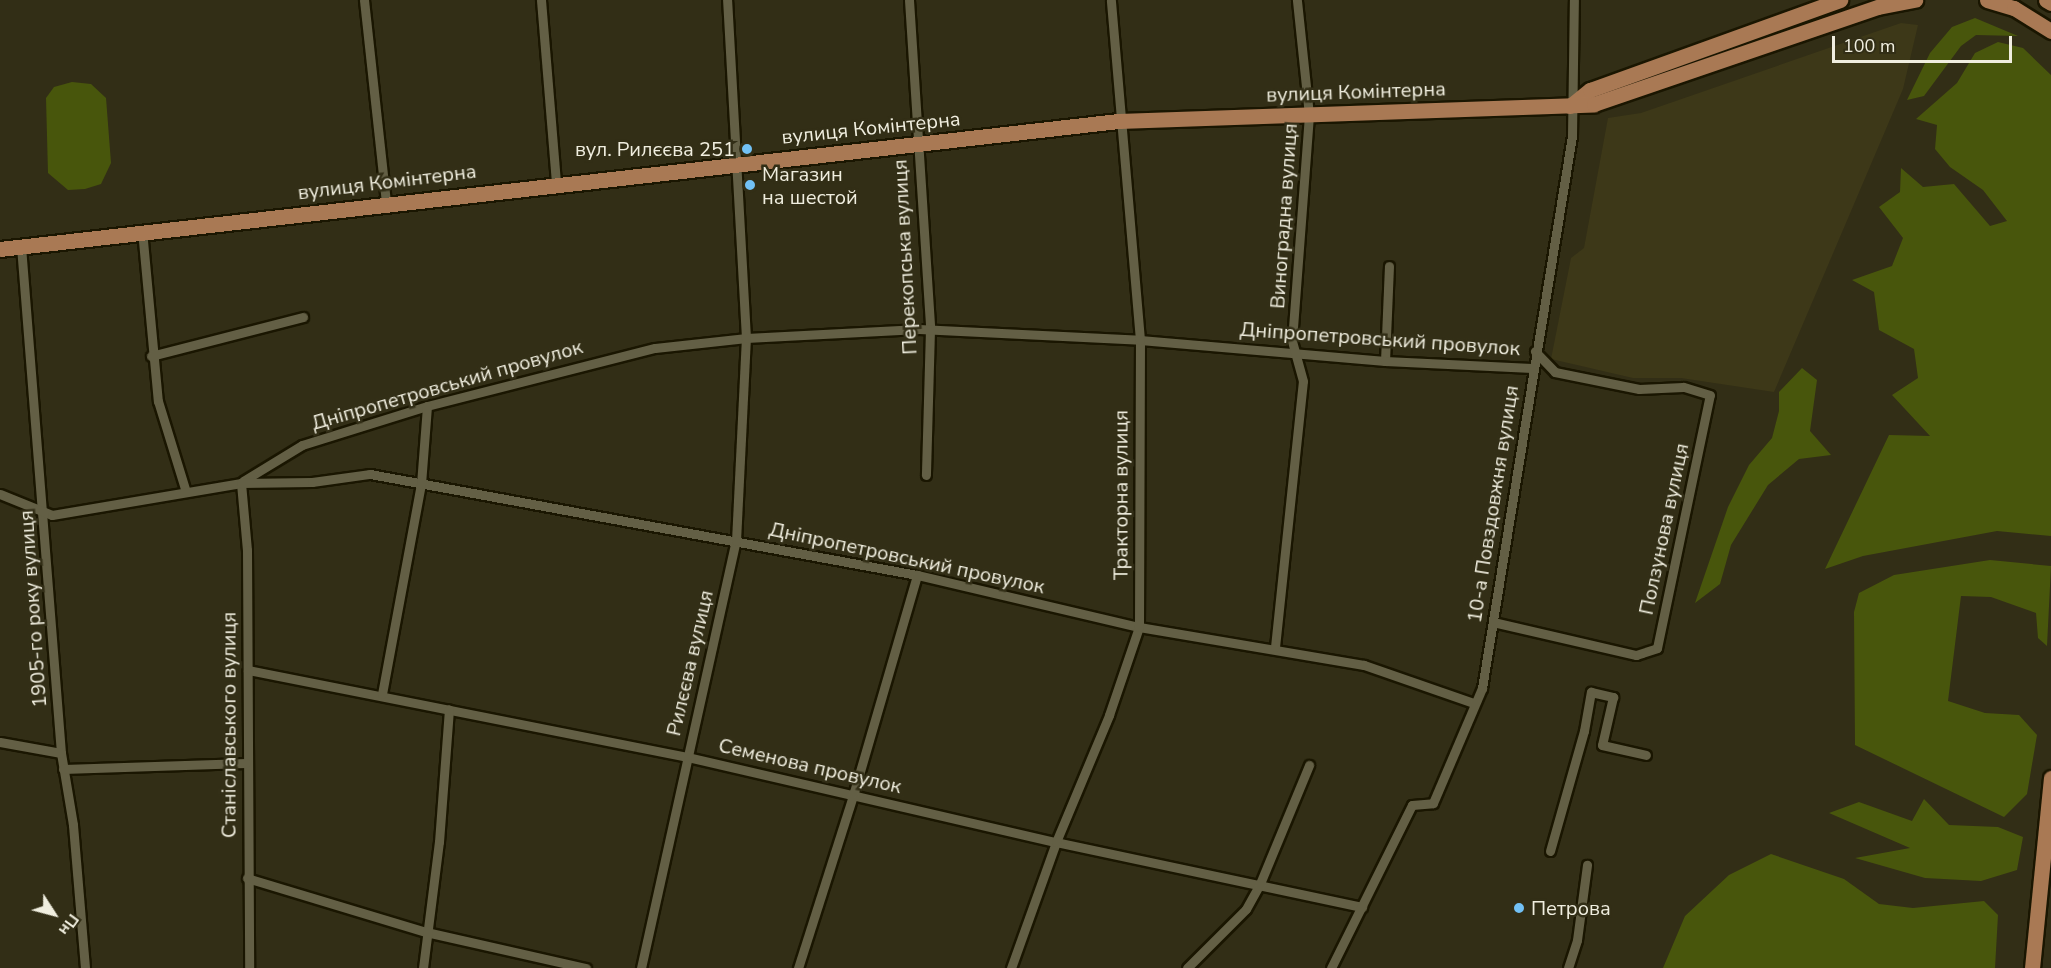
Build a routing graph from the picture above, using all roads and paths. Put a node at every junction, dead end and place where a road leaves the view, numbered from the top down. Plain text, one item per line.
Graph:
1 (364, 0) edge
2 (541, 0) edge
3 (727, 0) edge
4 (909, 0) edge
5 (1111, 0) edge
6 (1297, 0) edge
7 (1574, 0) edge
8 (1840, 0) edge
9 (1915, 0) edge
10 (1987, 0) edge
11 (2046, 0) edge
12 (2051, 3) edge
13 (2051, 31) edge
14 (1570, 106) junction
15 (1310, 115) junction
16 (1119, 121) junction
17 (916, 145) junction
18 (739, 162) junction
19 (556, 183) junction
20 (386, 204) junction
21 (142, 230) junction
22 (21, 246) junction
23 (0, 249) edge
24 (1389, 266) dead end
25 (303, 317) dead end
26 (930, 330) junction
27 (746, 338) junction
28 (1140, 340) junction
29 (1296, 351) junction
30 (1535, 351) junction
31 (151, 356) junction
32 (1385, 362) junction
33 (1532, 368) junction
34 (1710, 395) joint
35 (427, 406) junction
36 (926, 476) dead end
37 (241, 483) junction
38 (421, 484) junction
39 (186, 492) junction
40 (0, 494) edge
41 (44, 510) junction
42 (736, 541) junction
43 (917, 575) junction
44 (1493, 622) junction
45 (1139, 627) junction
46 (1275, 647) junction
47 (248, 670) junction
48 (382, 694) junction
49 (1474, 703) junction
50 (449, 709) junction
51 (0, 742) edge
52 (61, 753) junction
53 (1646, 755) dead end
54 (687, 757) junction
55 (246, 764) junction
56 (1309, 765) dead end
57 (63, 769) junction
58 (2051, 778) edge
59 (854, 792) junction
60 (1056, 842) junction
61 (1550, 851) dead end
62 (1587, 865) dead end
63 (247, 878) junction
64 (1259, 886) junction
65 (1362, 907) junction
66 (426, 932) junction
67 (85, 968) edge
68 (249, 968) edge
69 (423, 968) edge
70 (586, 968) edge
71 (641, 968) edge
72 (798, 968) edge
73 (1011, 968) edge
74 (1187, 968) edge
75 (1331, 968) edge
76 (1568, 968) edge
77 (2032, 968) edge

1 - 20 street
2 - 19 street
3 - 18 street
4 - 17 street, Перекопська вулиця
5 - 16 street, Тракторна вулиця
6 - 15 street, Виноградна вулиця
7 - 14 street, 10-а Повздовжня вулиця
8 - 14 main road
9 - 14 main road, вулиця Комінтерна
10 - 13 main road
11 - 12 main road
14 - 15 main road, вулиця Комінтерна
14 - 30 street, 10-а Повздовжня вулиця
15 - 16 main road, вулиця Комінтерна
15 - 29 street, Виноградна вулиця
16 - 17 main road, вулиця Комінтерна
16 - 28 street, Тракторна вулиця
17 - 18 main road, вулиця Комінтерна
17 - 26 street, Перекопська вулиця
18 - 19 main road, вулиця Комінтерна
18 - 27 street, Рилєєва вулиця
19 - 20 main road, вулиця Комінтерна
20 - 21 main road, вулиця Комінтерна
21 - 22 main road, вулиця Комінтерна
21 - 31 street
22 - 23 main road, вулиця Комінтерна
22 - 41 street, 1905-го року вулиця
24 - 32 street
25 - 31 street
26 - 27 street, Дніпропетровський провулок
26 - 28 street, Дніпропетровський провулок
26 - 36 street, Перекопська вулиця
27 - 35 street, Дніпропетровський провулок
27 - 42 street, Рилєєва вулиця
28 - 29 street, Дніпропетровський провулок
28 - 45 street, Тракторна вулиця
29 - 32 street, Дніпропетровський провулок
29 - 46 street, Виноградна вулиця
30 - 33 street, 10-а Повздовжня вулиця
30 - 34 street, Дніпропетровський провулок
31 - 39 street
32 - 33 street, Дніпропетровський провулок
33 - 44 street, 10-а Повздовжня вулиця
34 - 44 street, Ползунова вулиця
35 - 37 street, Дніпропетровський провулок
35 - 38 street
37 - 38 street, Дніпропетровський провулок
37 - 39 street
37 - 47 street, Станіславського вулиця
38 - 42 street, Дніпропетровський провулок
38 - 48 street
39 - 41 street
40 - 41 street
41 - 52 street, 1905-го року вулиця
42 - 43 street, Дніпропетровський провулок
42 - 54 street, Рилєєва вулиця
43 - 45 street, Дніпропетровський провулок
43 - 59 street
44 - 49 street, 10-а Повздовжня вулиця
45 - 46 street, Дніпропетровський провулок
45 - 60 street, Тракторна вулиця
46 - 49 street, Дніпропетровський провулок
47 - 48 street, Семенова провулок
47 - 55 street, Станіславського вулиця
48 - 50 street, Семенова провулок
49 - 65 street, 10-а Повздовжня вулиця
50 - 54 street, Семенова провулок
50 - 66 street
51 - 52 street
52 - 57 street, 1905-го року вулиця
53 - 61 street
54 - 59 street, Семенова провулок
54 - 71 street, Рилєєва вулиця
55 - 57 street
55 - 63 street, Станіславського вулиця
56 - 64 street
57 - 67 street, 1905-го року вулиця
58 - 77 main road
59 - 60 street, Семенова провулок
59 - 72 street
60 - 64 street, Семенова провулок
60 - 73 street, Тракторна вулиця
62 - 76 street
63 - 66 street
63 - 68 street, Станіславського вулиця
64 - 65 street, Семенова провулок
64 - 74 street
65 - 75 street, 10-а Повздовжня вулиця
66 - 69 street
66 - 70 street

